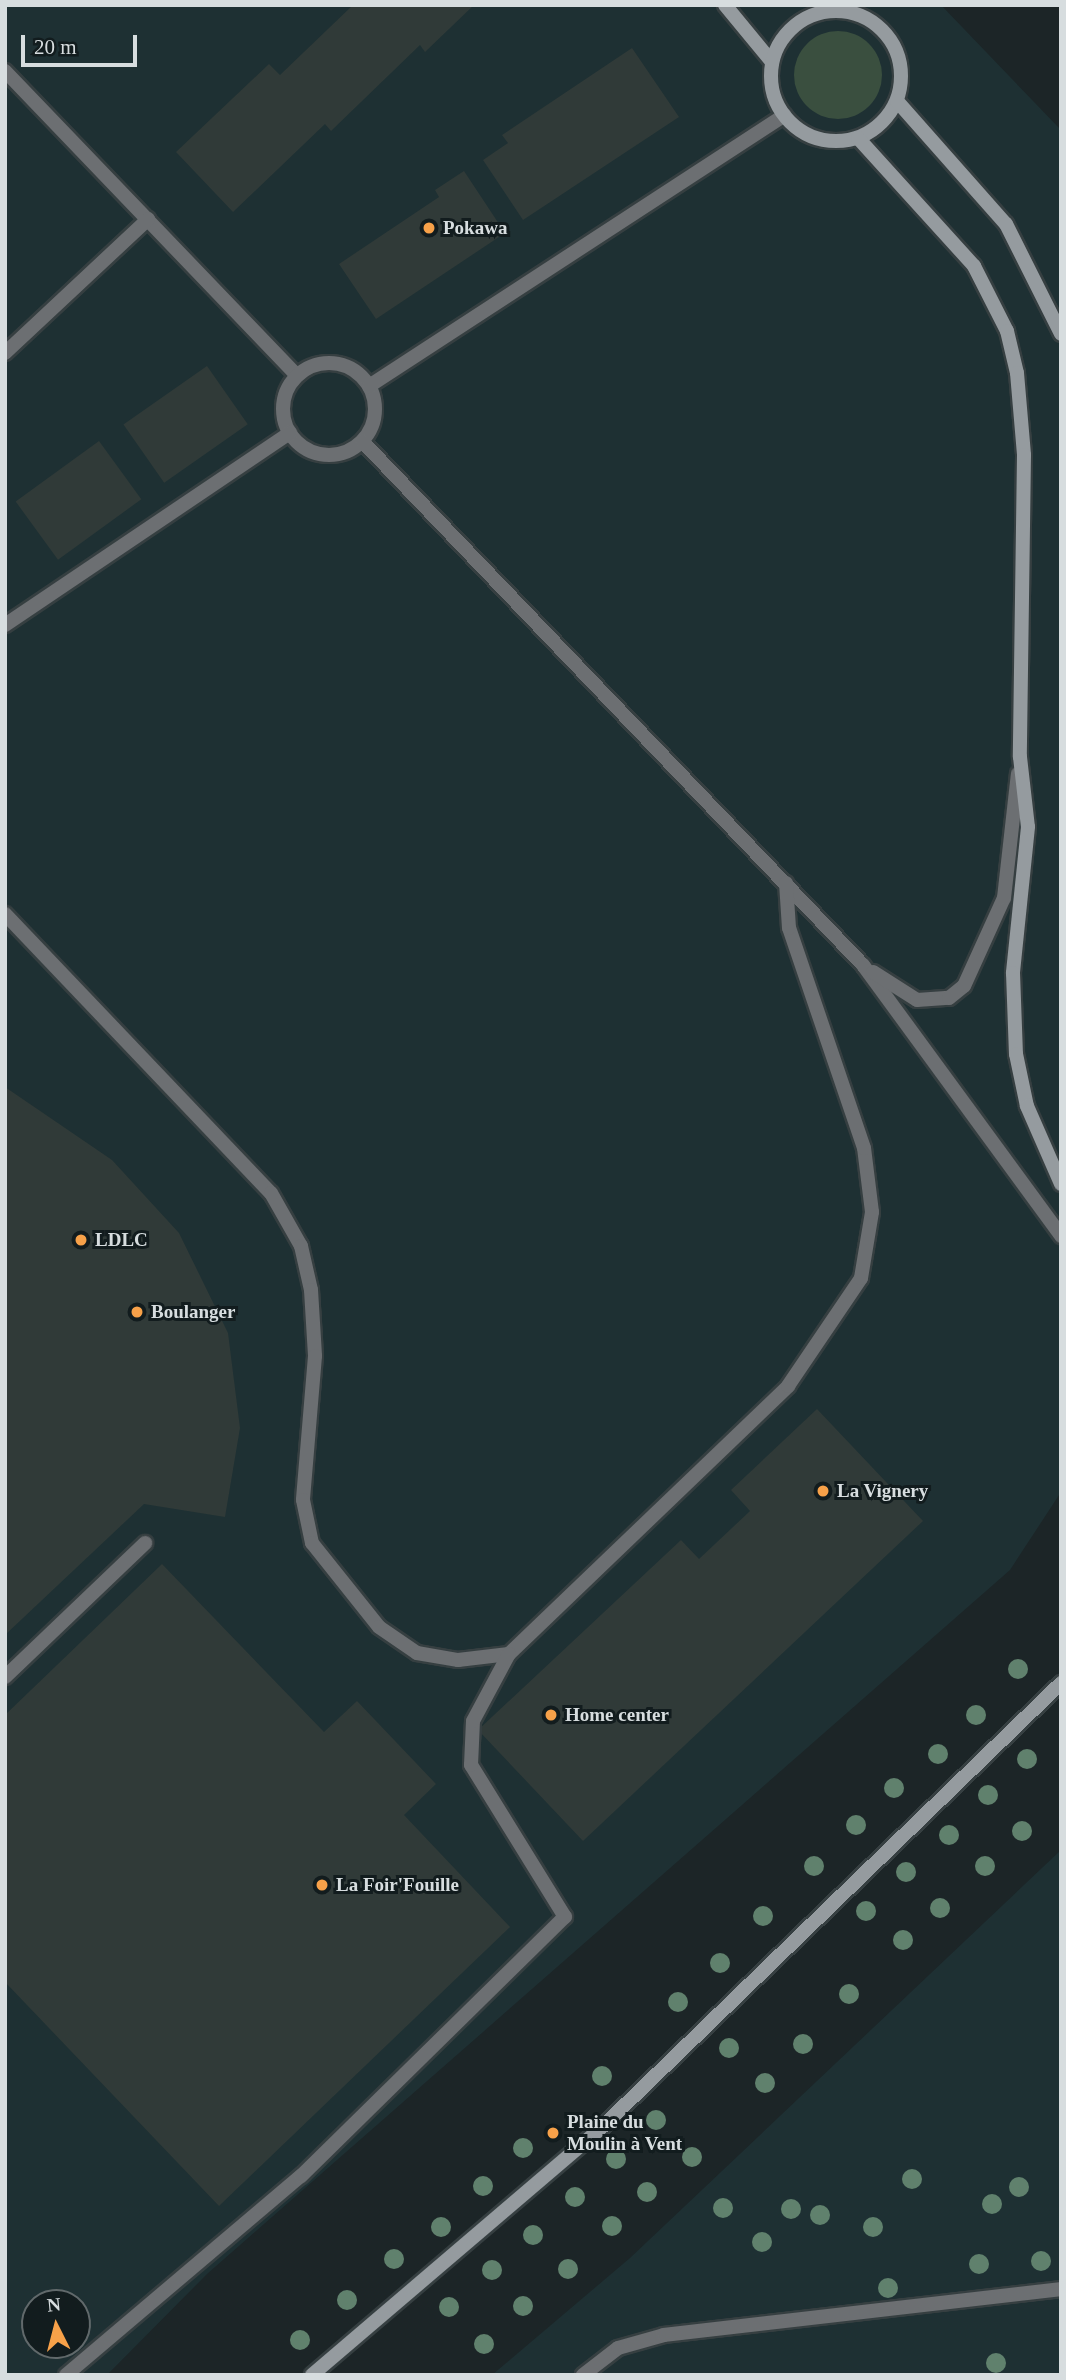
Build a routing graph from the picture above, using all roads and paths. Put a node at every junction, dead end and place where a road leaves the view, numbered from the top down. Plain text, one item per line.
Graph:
1 (725, 5) edge
2 (809, 10) edge
3 (772, 62) junction
4 (5, 71) edge
5 (897, 101) junction
6 (784, 115) junction
7 (858, 138) junction
8 (148, 219) junction
9 (1061, 334) edge
10 (5, 353) edge
11 (297, 376) junction
12 (369, 386) junction
13 (290, 433) junction
14 (362, 441) junction
15 (5, 625) edge
16 (1020, 757) junction
17 (786, 883) junction
18 (5, 914) edge
19 (863, 965) junction
20 (1061, 1184) edge
21 (1061, 1236) edge
22 (145, 1543) dead end
23 (509, 1654) junction
24 (5, 1677) edge
25 (1061, 1683) edge
26 (1061, 2289) edge
27 (66, 2375) edge
28 (312, 2375) edge
29 (583, 2375) edge

1 - 3 street
2 - 3 street
2 - 5 street
3 - 6 street
4 - 8 lane
5 - 7 street
5 - 9 street
6 - 7 street
6 - 12 lane
7 - 16 street
8 - 10 lane
8 - 11 lane
11 - 12 lane
11 - 13 lane
12 - 14 lane
13 - 14 lane
13 - 15 lane
14 - 17 lane
16 - 19 lane
16 - 20 street
17 - 19 lane
17 - 23 lane
18 - 23 lane
19 - 21 lane
22 - 24 lane
23 - 27 lane
25 - 28 street
26 - 29 lane

